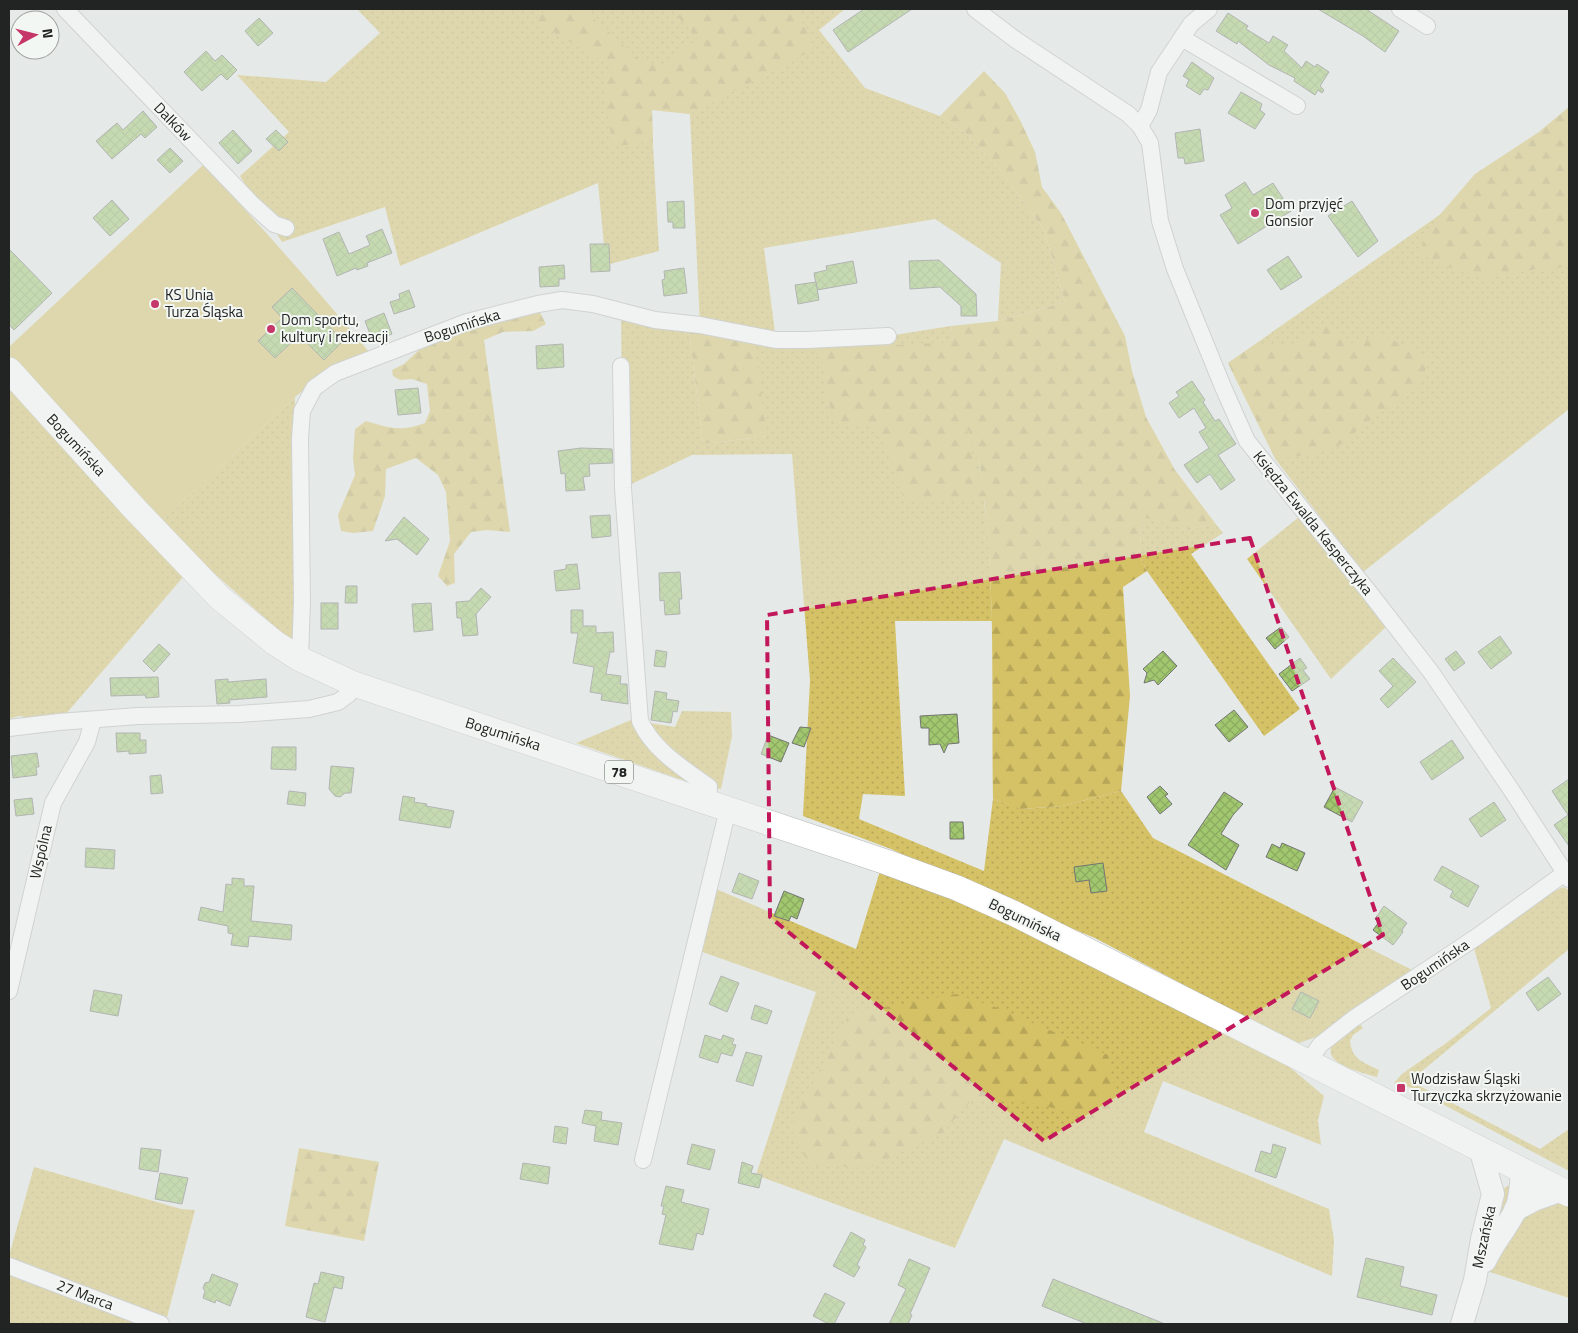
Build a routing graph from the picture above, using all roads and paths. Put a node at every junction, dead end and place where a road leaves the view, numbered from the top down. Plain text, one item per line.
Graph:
1 (65, 9) edge
2 (974, 9) edge
3 (1209, 9) edge
4 (1400, 9) edge
5 (1427, 26) dead end
6 (1182, 38) junction
7 (1297, 106) dead end
8 (1140, 126) junction
9 (286, 228) dead end
10 (888, 336) dead end
11 (621, 366) dead end
12 (9, 370) edge
13 (300, 658) junction
14 (354, 684) junction
15 (93, 720) junction
16 (9, 728) edge
17 (718, 805) junction
18 (1568, 874) edge
19 (9, 991) edge
20 (1309, 1061) junction
21 (1480, 1148) junction
22 (643, 1160) dead end
23 (1522, 1169) junction
24 (1566, 1192) edge
25 (1493, 1194) junction
26 (1516, 1210) junction
27 (9, 1266) edge
28 (1475, 1280) junction
29 (161, 1324) edge
30 (1462, 1324) edge

1 - 9 street, Dalków
2 - 8 street, Księdza Ewalda Kasperczyka
3 - 6 street
4 - 5 street
6 - 7 street
6 - 8 street
8 - 18 street, Księdza Ewalda Kasperczyka
10 - 13 street, Bogumińska
11 - 17 street
12 - 13 main road, Bogumińska / 78
13 - 14 main road, Bogumińska / 78
14 - 15 street
14 - 17 main road, Bogumińska / 78
15 - 16 street
15 - 19 street, Wspólna
17 - 20 main road, Bogumińska / 78
17 - 22 street
18 - 20 street, Bogumińska
20 - 21 main road, Bogumińska / 78
21 - 23 main road, Bogumińska / 78
21 - 25 street
23 - 24 main road, Bogumińska / 78
23 - 25 street
23 - 26 street
24 - 26 street
25 - 28 street, Mszańska
26 - 28 street, Mszańska
27 - 29 street, 27 Marca
28 - 30 street, Mszańska

